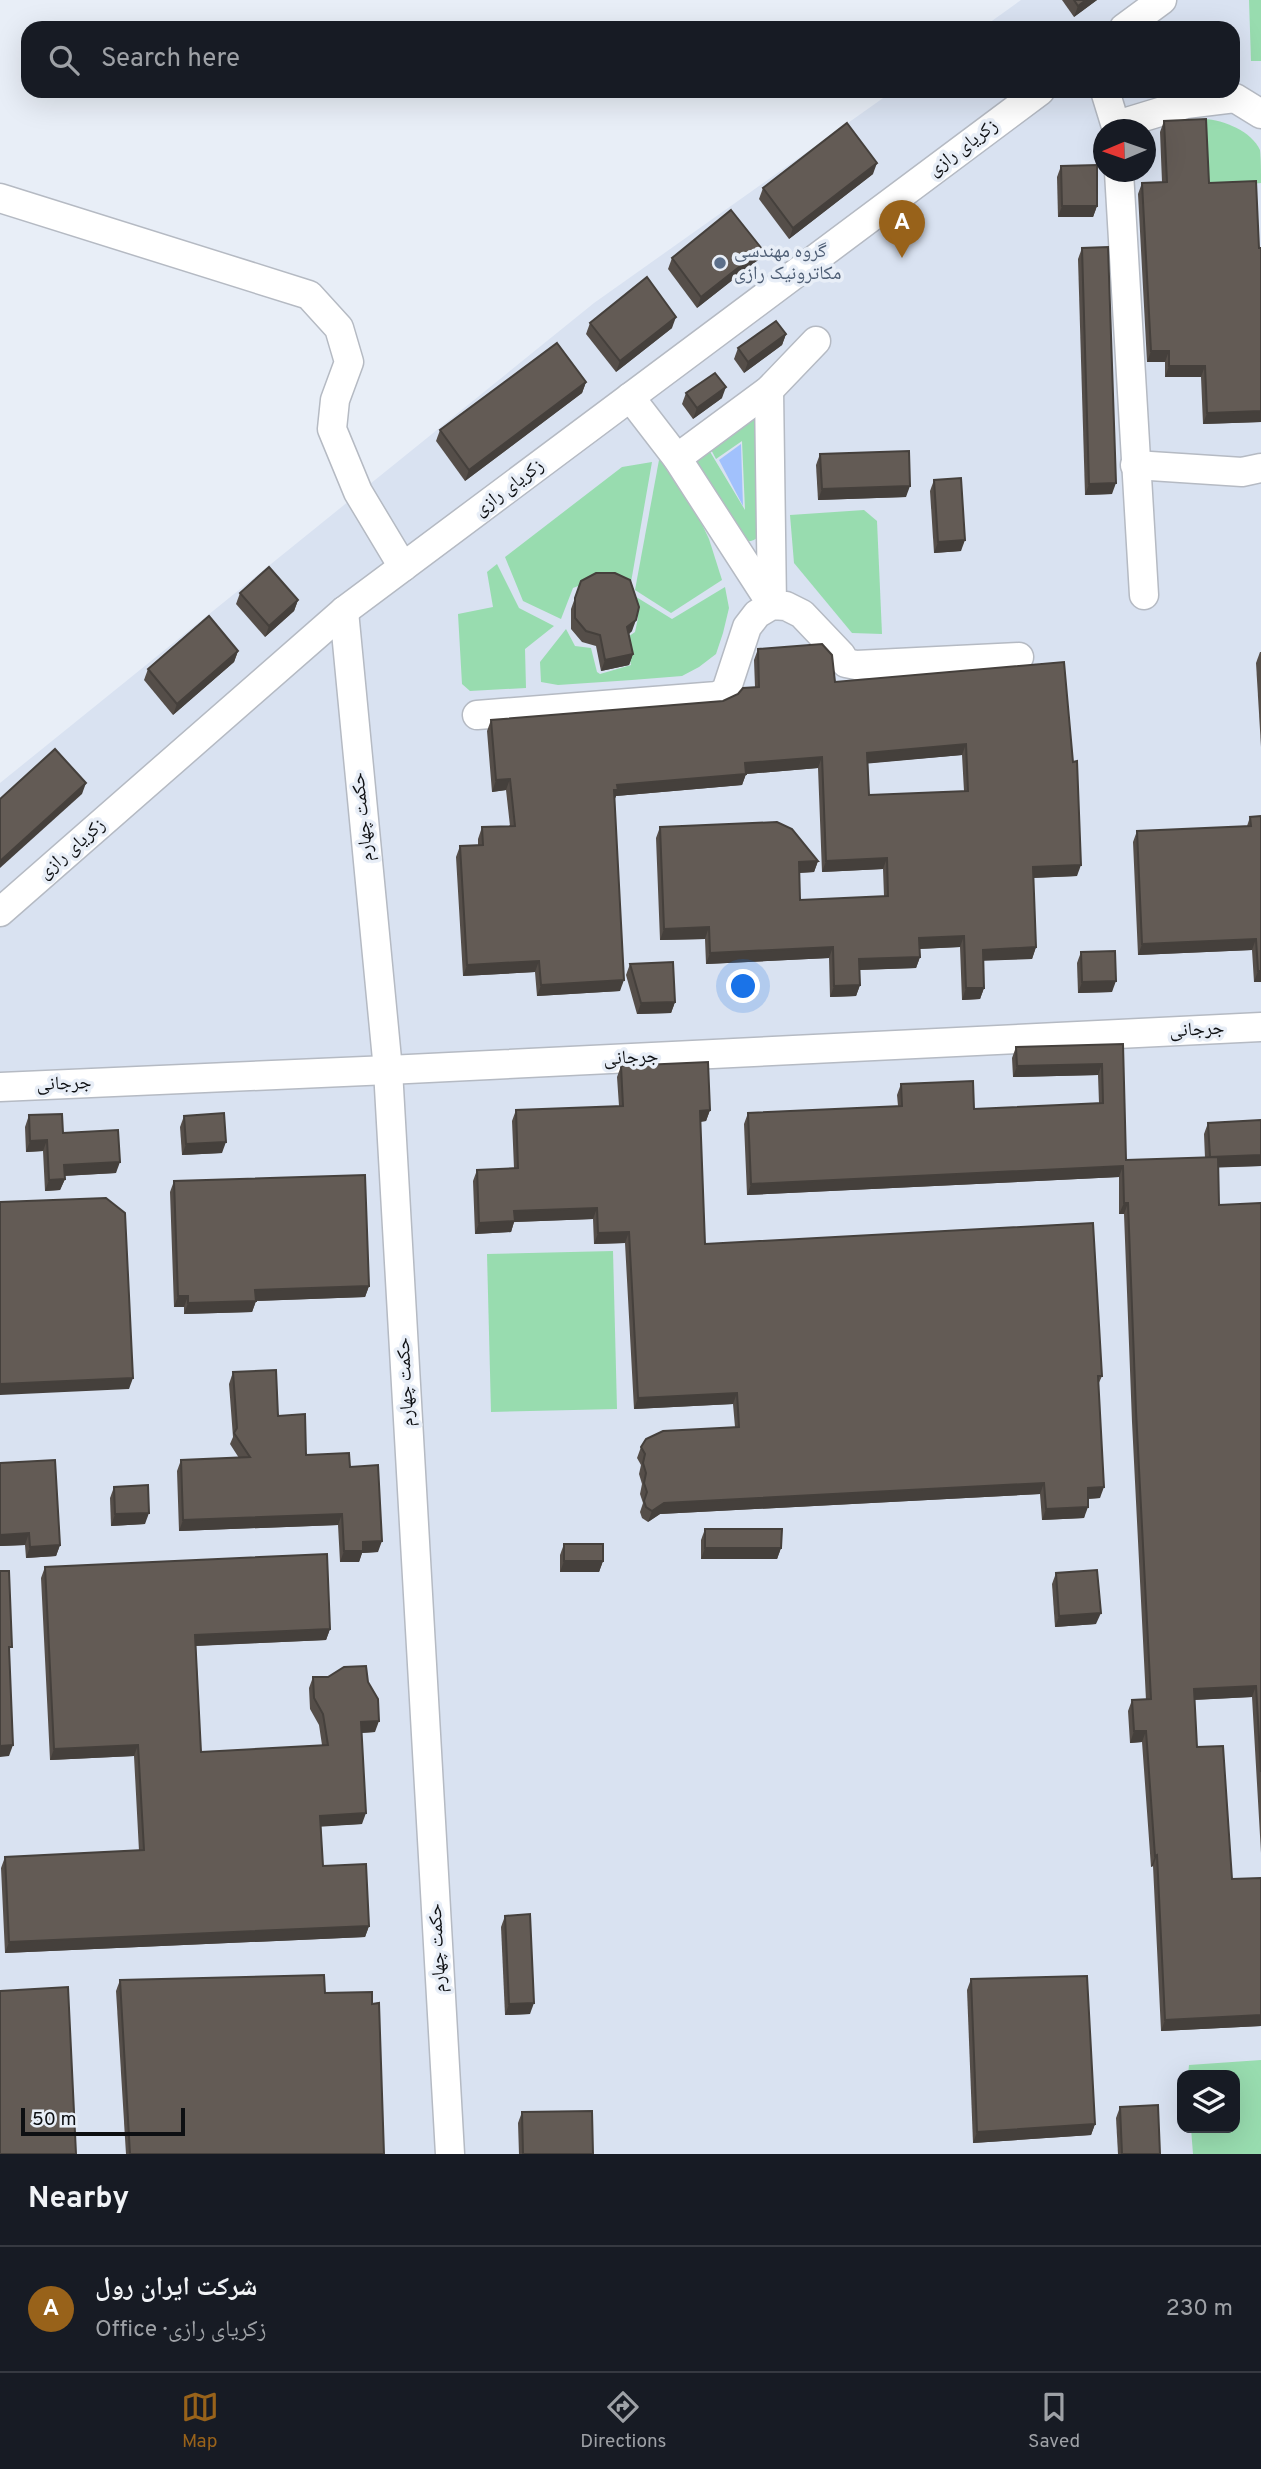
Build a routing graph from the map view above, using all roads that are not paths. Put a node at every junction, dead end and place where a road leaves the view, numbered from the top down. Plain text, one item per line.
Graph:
1 (1162, 0) edge
2 (1134, 21) edge
3 (1031, 98) edge
4 (1107, 98) edge
5 (1261, 114) edge
6 (1114, 119) edge
7 (1141, 119) edge
8 (1120, 182) edge
9 (0, 198) edge
10 (816, 341) dead end
11 (769, 390) junction
12 (631, 397) junction
13 (677, 458) junction
14 (1135, 465) junction
15 (1261, 468) edge
16 (403, 567) junction
17 (1144, 595) dead end
18 (772, 605) junction
19 (344, 611) junction
20 (1019, 657) dead end
21 (477, 715) dead end
22 (0, 912) edge
23 (1261, 1027) edge
24 (388, 1070) junction
25 (0, 1087) edge
26 (450, 2154) edge

1 - 2 street
3 - 12 street, زکریای رازی
4 - 6 street
5 - 7 street
8 - 14 street
9 - 16 street
10 - 11 street
11 - 13 street
11 - 18 street
12 - 13 street
12 - 16 street, زکریای رازی
13 - 18 street
14 - 15 street
14 - 17 street
16 - 19 street, زکریای رازی
18 - 20 street
18 - 21 street
19 - 22 street, زکریای رازی
19 - 24 street, حکمت چهارم
23 - 24 street, جرجانی
24 - 25 street, جرجانی
24 - 26 street, حکمت چهارم

